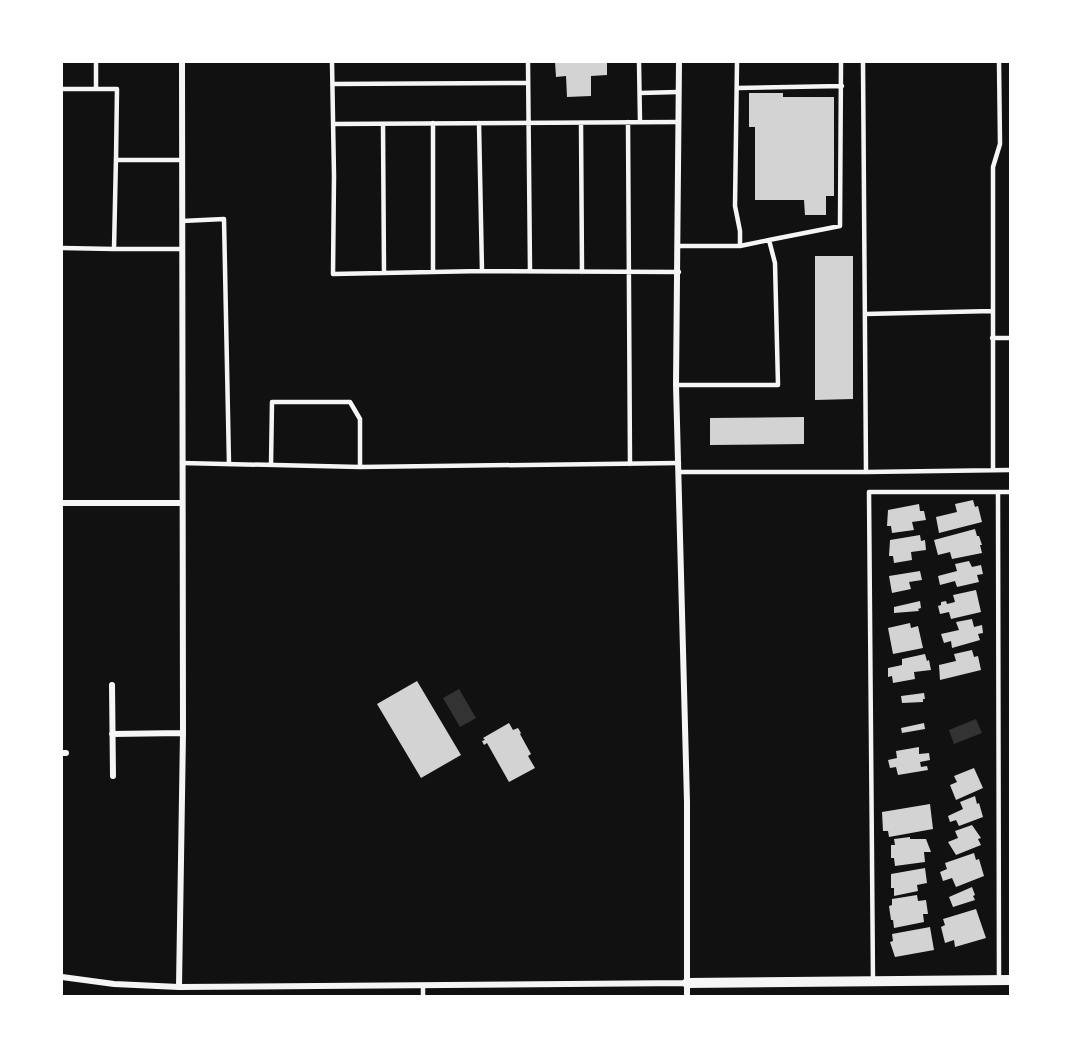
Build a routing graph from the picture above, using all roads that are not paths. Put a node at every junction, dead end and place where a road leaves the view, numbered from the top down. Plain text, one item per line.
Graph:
1 (96, 62) edge
2 (182, 62) edge
3 (332, 62) edge
4 (528, 62) edge
5 (639, 62) edge
6 (679, 62) edge
7 (737, 62) edge
8 (841, 62) edge
9 (863, 62) edge
10 (999, 62) edge
11 (528, 83) junction
12 (333, 84) junction
13 (842, 86) junction
14 (736, 88) junction
15 (62, 89) edge
16 (96, 89) junction
17 (640, 93) junction
18 (678, 93) junction
19 (628, 122) junction
20 (640, 122) junction
21 (678, 122) junction
22 (433, 123) junction
23 (479, 123) junction
24 (529, 123) junction
25 (580, 123) junction
26 (333, 124) junction
27 (383, 124) junction
28 (117, 148) junction
29 (182, 160) junction
30 (182, 221) junction
31 (769, 240) junction
32 (677, 246) junction
33 (740, 246) junction
34 (62, 248) edge
35 (114, 249) junction
36 (181, 249) junction
37 (482, 271) junction
38 (530, 271) junction
39 (434, 272) junction
40 (582, 272) junction
41 (630, 272) junction
42 (679, 272) junction
43 (384, 273) junction
44 (992, 311) junction
45 (865, 314) junction
46 (992, 338) junction
47 (1011, 338) edge
48 (676, 385) junction
49 (182, 463) junction
50 (679, 463) junction
51 (229, 464) junction
52 (630, 464) junction
53 (271, 465) junction
54 (360, 467) junction
55 (993, 470) junction
56 (1011, 470) edge
57 (679, 472) junction
58 (866, 472) junction
59 (998, 492) junction
60 (1011, 492) edge
61 (62, 503) edge
62 (182, 503) junction
63 (112, 685) dead end
64 (183, 733) junction
65 (112, 734) junction
66 (112, 776) dead end
67 (62, 977) edge
68 (1005, 980) edge
69 (873, 982) junction
70 (687, 983) junction
71 (423, 986) junction
72 (179, 987) junction
73 (423, 996) edge
74 (687, 996) edge

1 - 16 lane
2 - 29 street
3 - 12 lane
4 - 11 lane
5 - 17 lane
6 - 18 street
7 - 14 lane
8 - 13 lane
9 - 45 lane
10 - 44 lane
11 - 12 lane
11 - 24 lane
12 - 26 lane
13 - 14 lane
13 - 31 lane
14 - 33 lane
15 - 16 lane
16 - 28 lane
17 - 18 lane
17 - 20 lane
18 - 21 street
19 - 20 lane
19 - 25 lane
19 - 41 lane
20 - 21 lane
21 - 32 street
22 - 23 lane
22 - 27 lane
22 - 39 lane
23 - 24 lane
23 - 37 lane
24 - 25 lane
24 - 38 lane
25 - 40 lane
26 - 27 lane
26 - 43 lane
27 - 43 lane
28 - 29 lane
28 - 35 lane
29 - 30 street
30 - 36 street
30 - 51 lane
31 - 33 lane
31 - 48 lane
32 - 33 lane
32 - 42 street
34 - 35 lane
35 - 36 lane
36 - 49 street
37 - 38 lane
37 - 39 lane
38 - 40 lane
39 - 43 lane
40 - 41 lane
41 - 42 lane
41 - 52 lane
42 - 48 street
44 - 45 lane
44 - 46 lane
45 - 58 lane
46 - 47 lane
46 - 55 lane
48 - 50 street
49 - 51 lane
49 - 62 street
50 - 52 lane
50 - 57 street
51 - 53 lane
52 - 54 lane
53 - 54 lane
53 - 54 lane
55 - 56 lane
55 - 58 lane
57 - 58 lane
57 - 70 street
59 - 60 lane
59 - 68 lane
59 - 69 lane
61 - 62 street
62 - 64 street
63 - 65 street
64 - 65 street
64 - 72 street
65 - 66 street
67 - 72 street
68 - 69 street
69 - 70 street
70 - 71 street
70 - 74 street
71 - 72 street
71 - 73 lane

